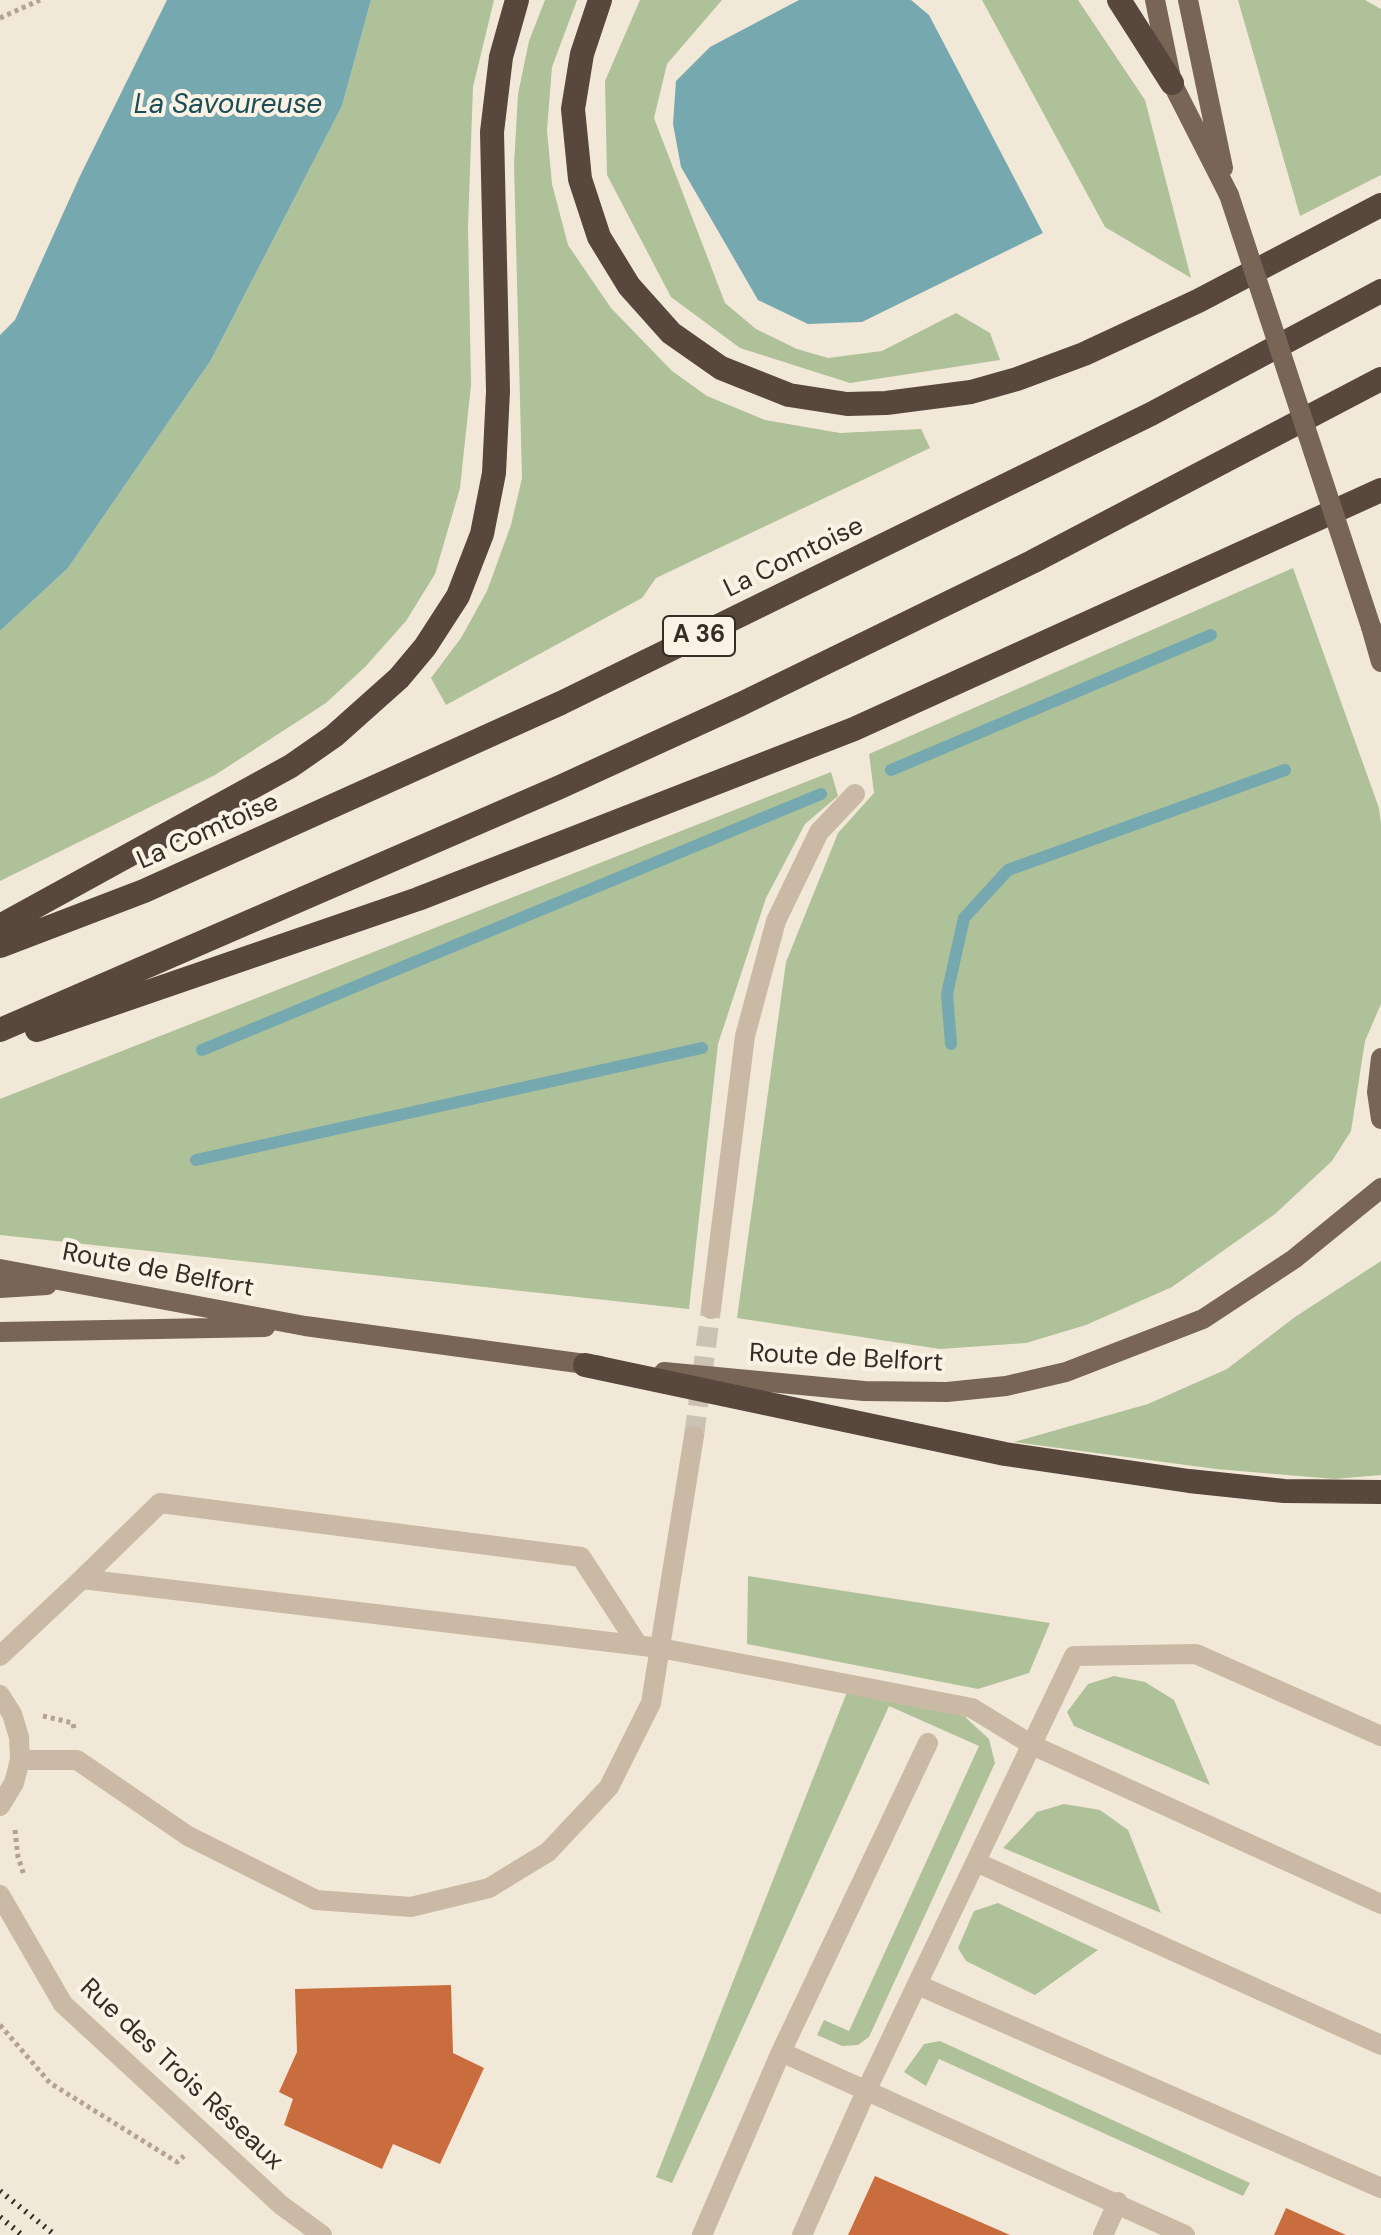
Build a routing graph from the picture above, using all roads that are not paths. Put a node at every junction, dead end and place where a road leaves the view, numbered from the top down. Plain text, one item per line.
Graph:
1 (517, 0) edge
2 (600, 0) edge
3 (1119, 0) edge
4 (1155, 0) edge
5 (1188, 0) edge
6 (1172, 83) junction
7 (1229, 195) junction
8 (1381, 205) edge
9 (1381, 291) edge
10 (1381, 379) edge
11 (1381, 490) edge
12 (1381, 662) edge
13 (855, 794) dead end
14 (0, 926) edge
15 (0, 946) edge
16 (0, 1030) edge
17 (0, 1043) edge
18 (1381, 1058) edge
19 (1381, 1119) edge
20 (1381, 1188) edge
21 (0, 1269) edge
22 (87, 1283) junction
23 (0, 1288) edge
24 (711, 1309) tunnel mouth
25 (305, 1326) junction
26 (0, 1332) edge
27 (585, 1365) junction
28 (694, 1436) tunnel mouth
29 (1381, 1492) edge
30 (82, 1579) junction
31 (638, 1645) junction
32 (660, 1648) junction
33 (0, 1656) edge
34 (0, 1695) edge
35 (1381, 1736) edge
36 (928, 1743) dead end
37 (1032, 1745) junction
38 (20, 1760) junction
39 (0, 1806) edge
40 (976, 1862) junction
41 (0, 1895) edge
42 (1381, 1904) edge
43 (918, 1985) junction
44 (1381, 2045) edge
45 (781, 2052) junction
46 (867, 2089) junction
47 (1381, 2188) edge
48 (1118, 2202) junction
49 (322, 2235) edge
50 (702, 2235) edge
51 (802, 2235) edge
52 (1103, 2235) edge
53 (1185, 2235) edge

1 - 14 highway
2 - 8 highway
3 - 6 highway
4 - 6 main road
5 - 7 main road
6 - 7 main road
7 - 12 main road, bridge
9 - 15 highway, La Comtoise / A 36
10 - 16 highway
11 - 17 highway
13 - 24 street
18 - 19 main road
20 - 27 main road, Route de Belfort
21 - 22 main road, Route de Belfort
22 - 23 main road
22 - 25 main road, Route de Belfort
25 - 26 main road, Route de Belfort
25 - 27 main road, Route de Belfort
27 - 29 highway
28 - 32 street
30 - 31 street
30 - 31 street
30 - 33 street
31 - 32 street
32 - 37 street
32 - 38 street
34 - 38 street
35 - 37 street
36 - 45 street
37 - 40 street
37 - 42 street
38 - 39 street
40 - 43 street
40 - 44 street
41 - 49 street, Rue des Trois Réseaux
43 - 46 street
43 - 47 street
45 - 46 street
45 - 50 street
46 - 48 street
46 - 51 street
48 - 52 street
48 - 53 street

